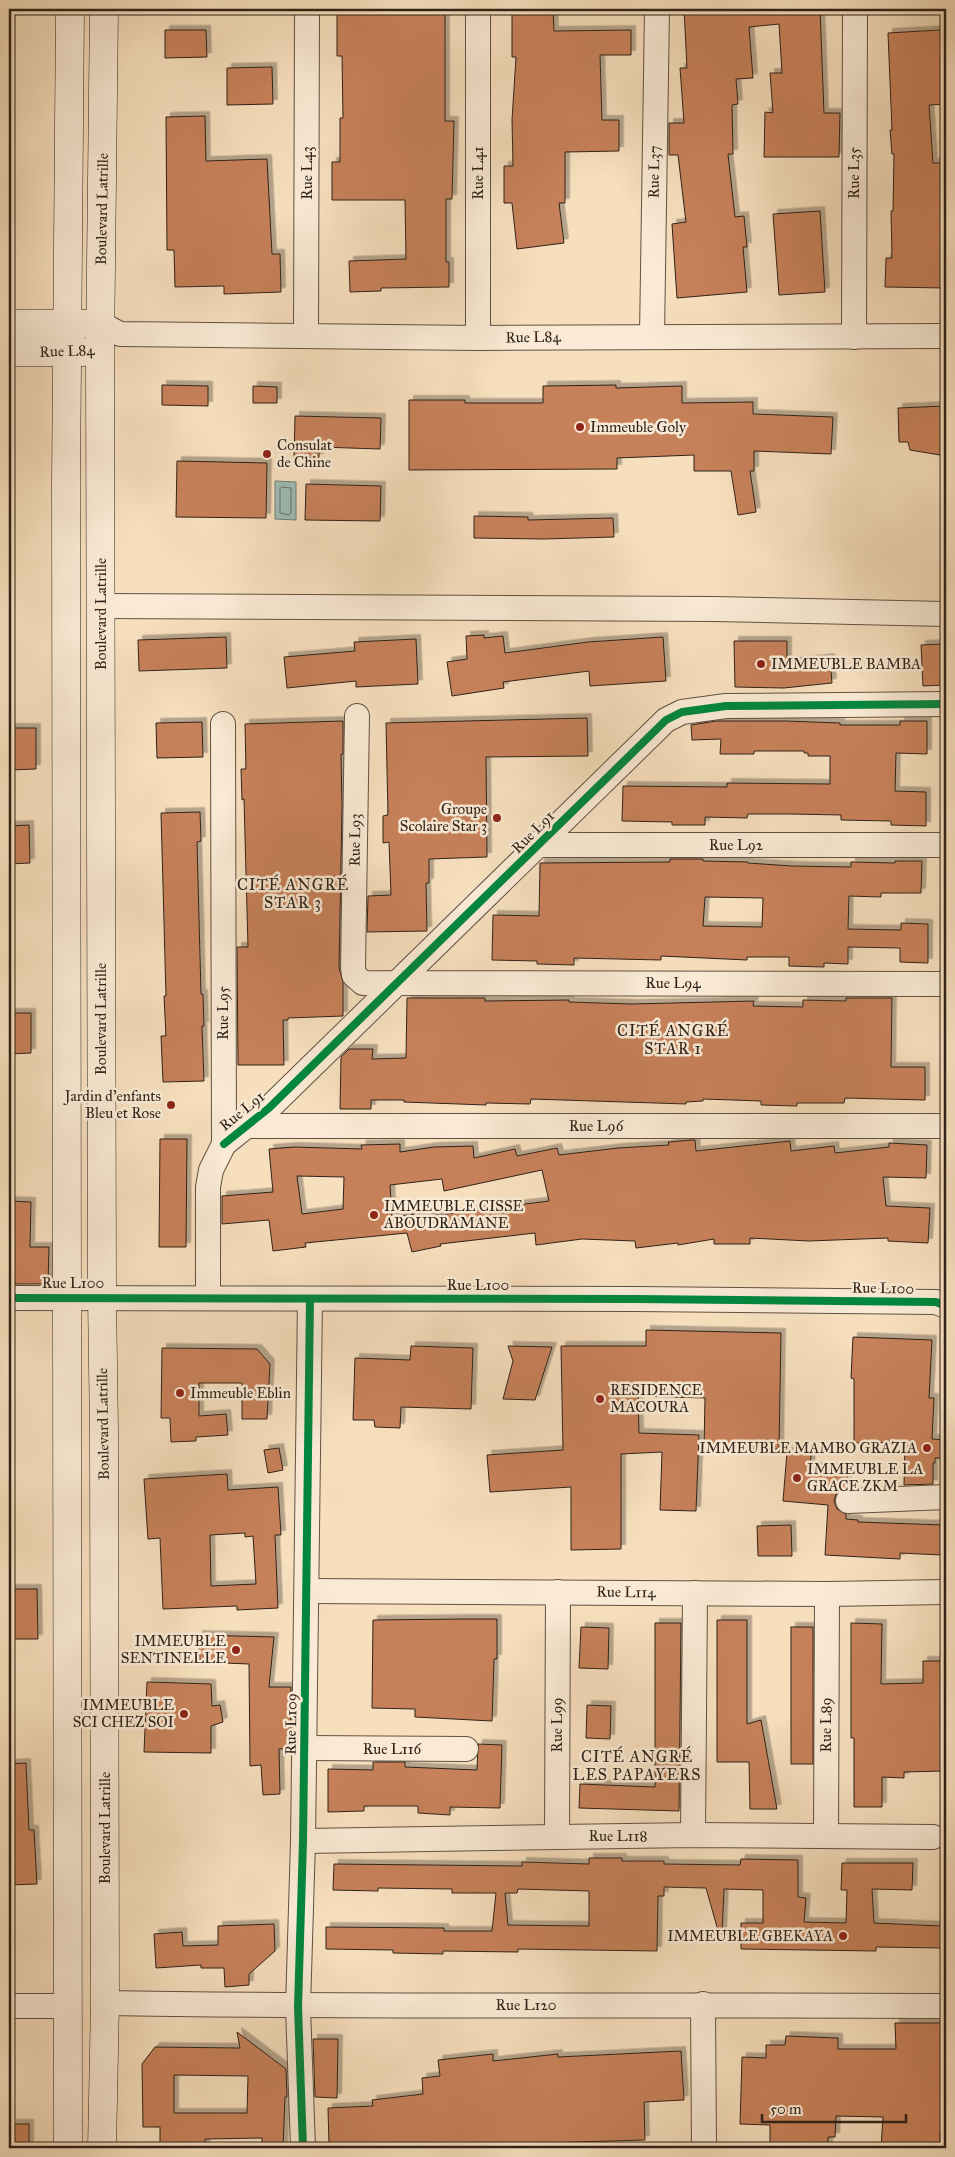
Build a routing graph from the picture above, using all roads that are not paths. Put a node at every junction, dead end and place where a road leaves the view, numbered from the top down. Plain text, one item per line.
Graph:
1 (70, 9) edge
2 (104, 9) edge
3 (307, 9) edge
4 (478, 9) edge
5 (657, 9) edge
6 (855, 9) edge
7 (66, 323) junction
8 (9, 324) edge
9 (111, 329) junction
10 (306, 336) junction
11 (652, 336) junction
12 (946, 336) edge
13 (854, 337) junction
14 (478, 338) junction
15 (9, 352) edge
16 (100, 352) junction
17 (66, 353) junction
18 (102, 606) junction
19 (946, 614) edge
20 (938, 704) edge
21 (358, 716) dead end
22 (223, 724) dead end
23 (540, 844) junction
24 (939, 844) edge
25 (399, 982) junction
26 (946, 984) edge
27 (246, 1126) junction
28 (946, 1126) edge
29 (224, 1144) junction
30 (67, 1297) junction
31 (102, 1297) junction
32 (9, 1298) edge
33 (208, 1298) junction
34 (310, 1299) junction
35 (946, 1306) edge
36 (946, 1497) edge
37 (848, 1501) dead end
38 (307, 1591) junction
39 (946, 1592) edge
40 (695, 1593) junction
41 (558, 1603) junction
42 (827, 1604) junction
43 (311, 1748) junction
44 (466, 1749) dead end
45 (693, 1835) junction
46 (556, 1836) junction
47 (826, 1836) junction
48 (933, 1837) dead end
49 (303, 1841) junction
50 (105, 2003) junction
51 (703, 2004) junction
52 (9, 2006) edge
53 (67, 2006) junction
54 (946, 2006) edge
55 (298, 2007) junction
56 (68, 2148) edge
57 (102, 2148) edge
58 (303, 2148) edge
59 (704, 2148) edge

1 - 7 main road
2 - 9 main road, Boulevard Latrille
3 - 10 street, Rue L43
4 - 14 street, Rue L41
5 - 11 street, Rue L37
6 - 13 street, Rue L35
7 - 8 main road, Rue L84
7 - 9 main road, Rue L84
7 - 17 main road
9 - 10 street, Rue L84
9 - 16 main road, Boulevard Latrille
10 - 14 street, Rue L84
11 - 13 street, Rue L84
11 - 14 street, Rue L84
12 - 13 street, Rue L84
15 - 17 main road, Rue L84
16 - 17 main road, Rue L84
16 - 18 main road, Boulevard Latrille
17 - 30 main road
18 - 19 street
18 - 31 main road, Boulevard Latrille
20 - 23 street, Rue L91
21 - 25 street, Rue L93
22 - 29 street, Rue L95
23 - 24 street, Rue L92
23 - 25 street, Rue L91
25 - 26 street, Rue L94
25 - 27 street, Rue L91
27 - 28 street, Rue L96
27 - 29 street, Rue L91
29 - 33 street, Rue L95
30 - 31 street, Rue L100
30 - 32 street, Rue L100
30 - 53 main road
31 - 33 street, Rue L100
31 - 50 main road, Boulevard Latrille
33 - 34 street, Rue L100
34 - 35 street, Rue L100
34 - 38 street, Rue L109
36 - 37 street
38 - 41 street, Rue L114
38 - 43 street, Rue L109
39 - 42 street, Rue L114
40 - 41 street, Rue L114
40 - 42 street, Rue L114
40 - 45 street
41 - 46 street, Rue L99
42 - 47 street, Rue L89
43 - 44 street, Rue L116
43 - 49 street, Rue L109
45 - 46 street, Rue L118
45 - 47 street, Rue L118
46 - 49 street, Rue L118
47 - 48 street, Rue L118
49 - 55 street, Rue L109
50 - 55 street, Rue L120
50 - 57 main road, Boulevard Latrille
51 - 54 street, Rue L120
51 - 55 street, Rue L120
51 - 59 street
52 - 53 street
53 - 56 main road
55 - 58 street, Rue L109

